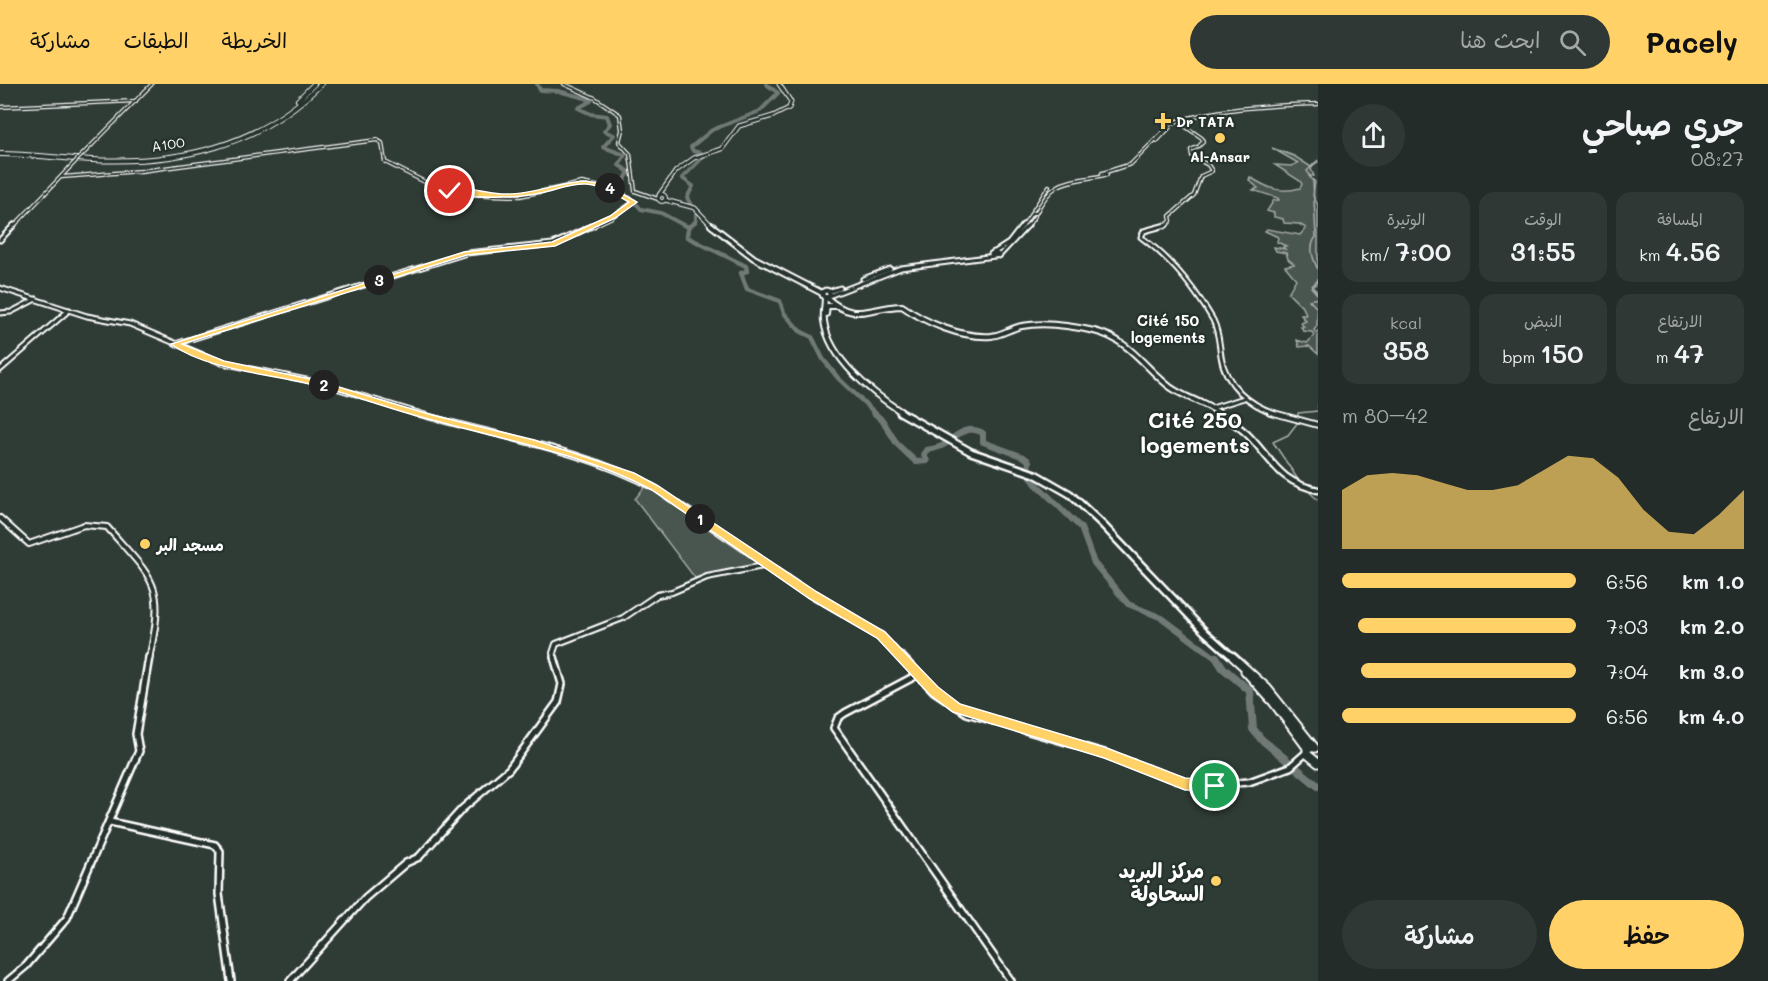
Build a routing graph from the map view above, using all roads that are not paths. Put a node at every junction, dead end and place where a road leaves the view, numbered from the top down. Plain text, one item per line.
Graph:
1 (152, 84) edge
2 (319, 84) edge
3 (564, 84) edge
4 (780, 84) edge
5 (136, 100) junction
6 (1318, 104) edge
7 (0, 107) edge
8 (1184, 119) junction
9 (1174, 124) junction
10 (1189, 131) junction
11 (1197, 146) junction
12 (0, 153) edge
13 (699, 157) junction
14 (62, 177) junction
15 (635, 191) junction
16 (625, 196) junction
17 (658, 197) junction
18 (666, 198) junction
19 (688, 205) joint
20 (695, 207) junction
21 (1034, 214) junction
22 (0, 240) edge
23 (995, 255) junction
24 (0, 288) edge
25 (826, 295) junction
26 (36, 299) junction
27 (835, 306) junction
28 (69, 310) junction
29 (0, 313) edge
30 (823, 317) junction
31 (175, 344) junction
32 (0, 370) edge
33 (1244, 398) junction
34 (1212, 408) junction
35 (1318, 425) edge
36 (944, 440) junction
37 (1318, 490) edge
38 (0, 518) edge
39 (769, 565) junction
40 (919, 674) junction
41 (1312, 750) edge
42 (1299, 761) junction
43 (1315, 761) edge
44 (110, 822) junction
45 (8, 981) edge
46 (231, 981) edge
47 (290, 981) edge
48 (1011, 981) edge

1 - 5 main road
2 - 12 highway, A100 / A100
2 - 12 highway, A100 / A100
3 - 15 main road
4 - 13 highway
5 - 7 main road
5 - 14 main road, bridge
6 - 8 main road
6 - 9 main road
8 - 9 main road
8 - 10 main road
9 - 10 main road
9 - 11 main road
9 - 21 main road
10 - 11 main road
11 - 33 main road
13 - 17 highway
13 - 18 highway
14 - 16 main road
14 - 22 main road
15 - 16 main road
15 - 17 main road
16 - 31 main road
17 - 18 highway
18 - 19 highway
19 - 20 highway
20 - 25 highway
20 - 25 highway
21 - 23 main road
21 - 23 main road
23 - 25 main road
24 - 26 main road
25 - 27 main road
25 - 30 highway
25 - 36 highway
26 - 28 main road
26 - 29 main road
27 - 30 highway
27 - 34 main road
28 - 31 main road
28 - 32 main road
30 - 36 highway
31 - 39 main road
33 - 34 main road
33 - 35 main road
34 - 37 main road
36 - 41 highway
38 - 44 main road
39 - 40 main road
39 - 47 main road
40 - 42 main road
40 - 48 main road
41 - 42 main road
41 - 43 highway
42 - 43 main road
44 - 45 main road
44 - 46 main road

